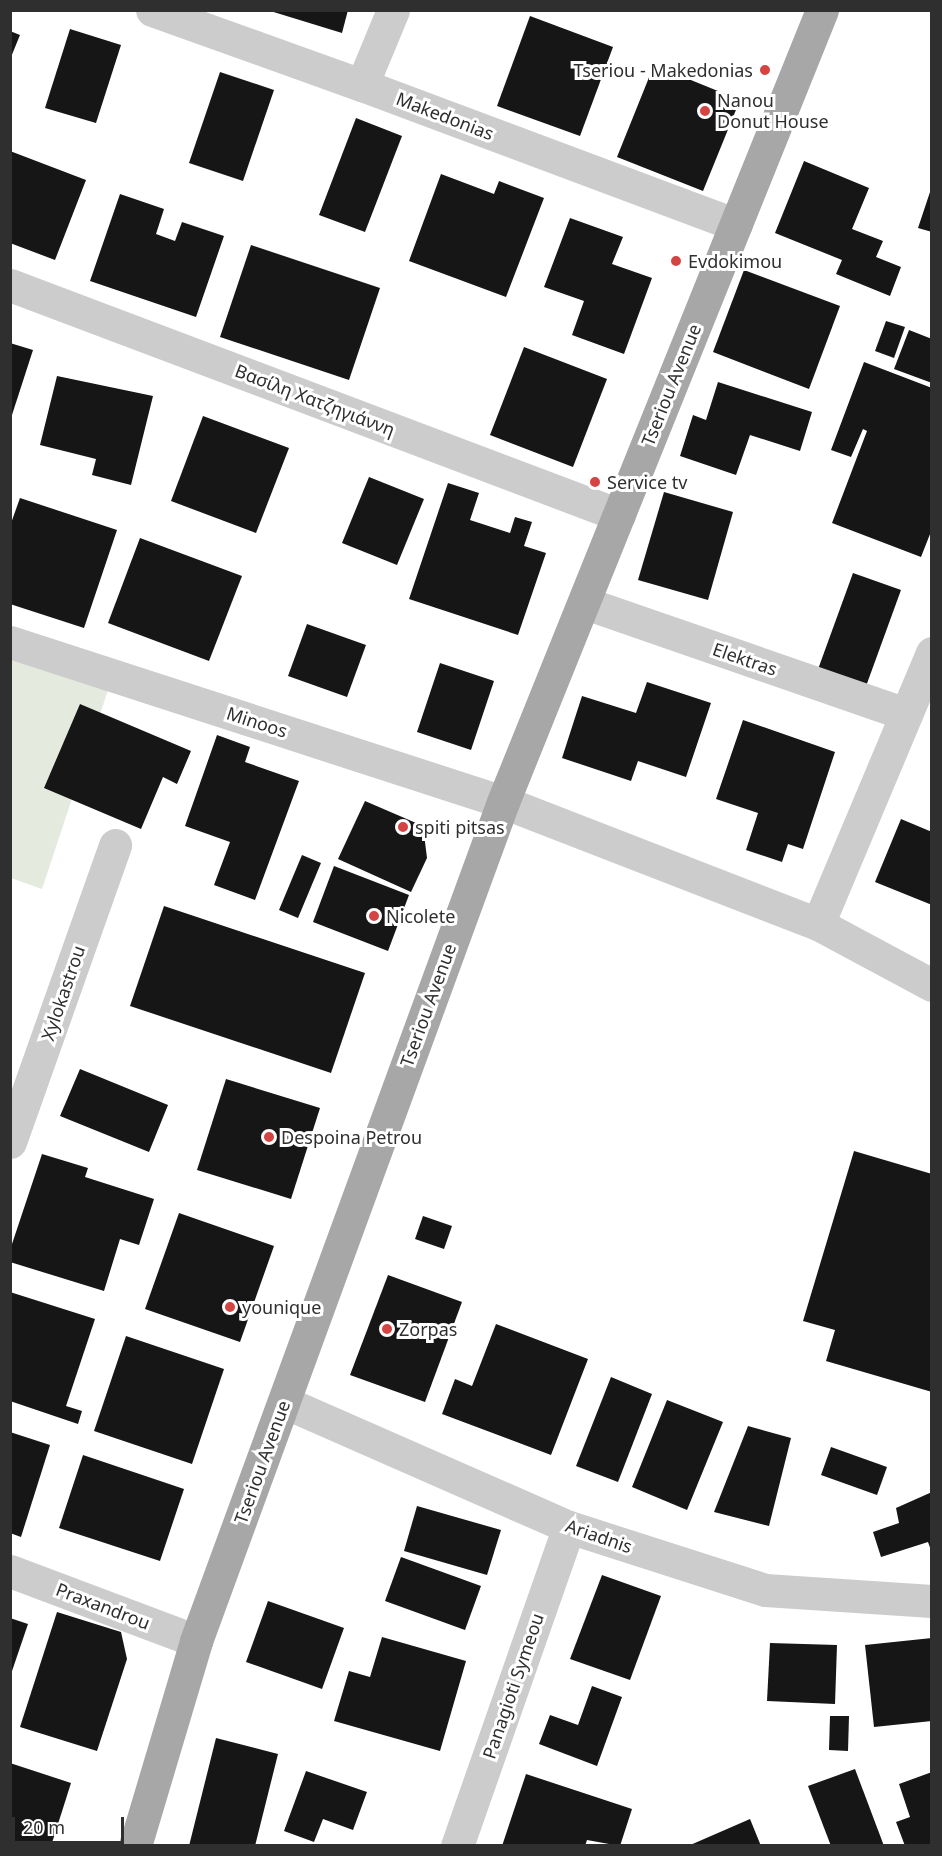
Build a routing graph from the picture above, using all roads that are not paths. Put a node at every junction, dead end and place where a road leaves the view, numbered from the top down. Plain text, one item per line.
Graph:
1 (152, 10) edge
2 (393, 10) edge
3 (822, 10) edge
4 (362, 85) junction
5 (736, 225) junction
6 (10, 285) edge
7 (618, 515) junction
8 (585, 603) junction
9 (10, 642) edge
10 (932, 652) edge
11 (905, 714) junction
12 (503, 802) junction
13 (116, 845) dead end
14 (818, 924) junction
15 (932, 985) edge
16 (10, 1142) edge
17 (284, 1402) junction
18 (569, 1527) junction
19 (10, 1571) edge
20 (932, 1601) edge
21 (196, 1641) junction
22 (135, 1845) edge
23 (457, 1845) edge

1 - 4 street, Makedonias
2 - 4 street
3 - 5 main road, Tseriou Avenue
4 - 5 street, Makedonias
5 - 7 main road, Tseriou Avenue
6 - 7 street, Βασίλη Χατζηγιάννη
7 - 8 main road, Tseriou Avenue
8 - 11 street, Elektras
8 - 12 main road, Tseriou Avenue
9 - 12 street, Minoos
10 - 11 street
11 - 14 street
12 - 14 street, Minoos
12 - 17 main road, Tseriou Avenue
13 - 16 street, Xylokastrou
14 - 15 street, Minoos
17 - 18 street, Ariadnis
17 - 21 main road, Tseriou Avenue
18 - 20 street, Ariadnis
18 - 23 street, Panagioti Symeou
19 - 21 street, Praxandrou
21 - 22 main road, Tseriou Avenue

